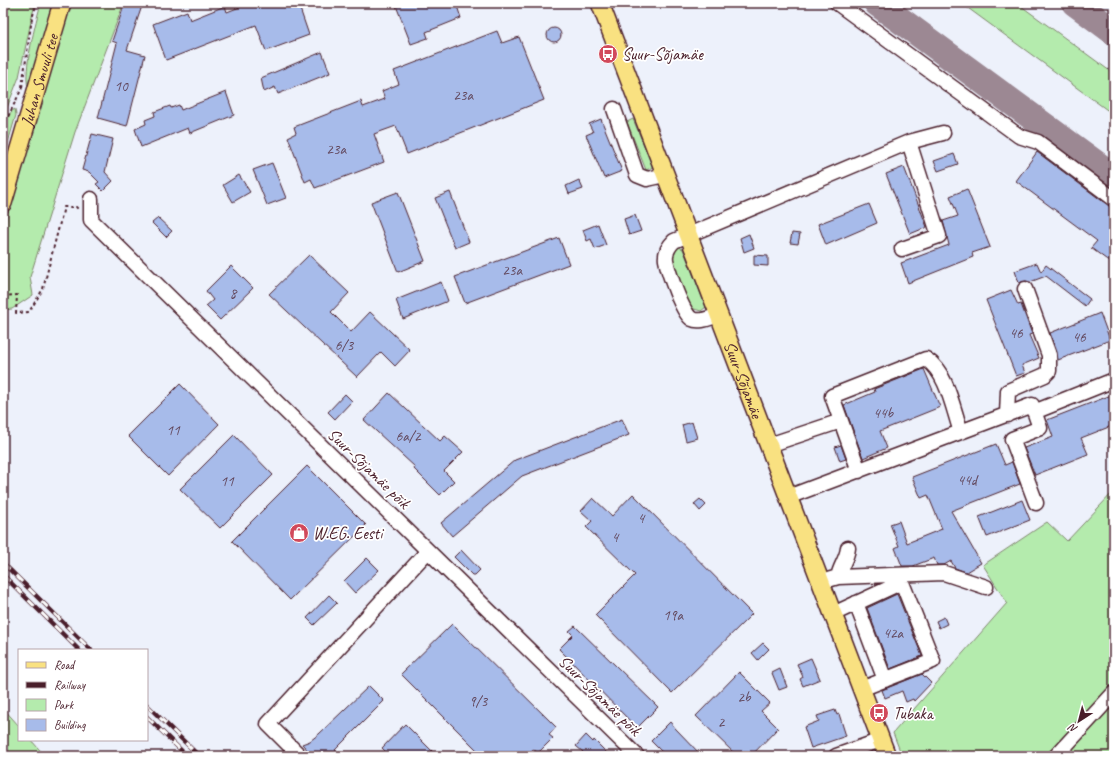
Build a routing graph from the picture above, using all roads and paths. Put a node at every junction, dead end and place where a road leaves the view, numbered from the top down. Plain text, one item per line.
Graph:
1 (36, 3) edge
2 (62, 3) edge
3 (600, 3) edge
4 (837, 3) edge
5 (22, 87) junction
6 (22, 99) dead end
7 (614, 109) dead end
8 (3, 127) edge
9 (943, 133) dead end
10 (909, 142) junction
11 (665, 175) junction
12 (91, 198) dead end
13 (1114, 199) edge
14 (3, 203) edge
15 (91, 220) junction
16 (688, 234) junction
17 (902, 249) dead end
18 (1025, 289) dead end
19 (3, 296) edge
20 (718, 315) junction
21 (1114, 380) edge
22 (1034, 412) junction
23 (1007, 415) junction
24 (841, 421) junction
25 (961, 432) junction
26 (769, 446) junction
27 (859, 471) junction
28 (788, 497) junction
29 (1036, 503) dead end
30 (848, 548) dead end
31 (428, 551) junction
32 (838, 577) junction
33 (821, 582) junction
34 (986, 587) dead end
35 (856, 603) junction
36 (833, 614) junction
37 (886, 680) junction
38 (861, 689) junction
39 (1114, 693) edge
40 (884, 748) edge
41 (298, 753) dead end
42 (637, 756) edge
43 (836, 756) edge
44 (1056, 756) edge

1 - 5 path
2 - 14 main road, Juhan Smuuli tee
3 - 11 main road, Suur-Sõjamäe
4 - 13 street
5 - 6 path
5 - 8 path
7 - 11 street
9 - 10 street
10 - 16 street
10 - 17 street
11 - 16 main road, Suur-Sõjamäe
12 - 15 street
15 - 19 path
15 - 31 street, Suur-Sõjamäe põik
16 - 20 main road, Suur-Sõjamäe
16 - 20 street
18 - 23 street
20 - 26 main road, Suur-Sõjamäe
21 - 22 street
22 - 23 street
22 - 29 street
23 - 25 street
24 - 25 street
24 - 26 street
24 - 27 street
25 - 27 street
26 - 28 main road, Suur-Sõjamäe
27 - 28 street
28 - 33 main road, Suur-Sõjamäe
30 - 32 street
31 - 41 street
31 - 42 street, Suur-Sõjamäe põik
32 - 33 street
32 - 34 street
33 - 36 main road, Suur-Sõjamäe
35 - 36 street
35 - 37 street
35 - 37 street
36 - 38 main road, Suur-Sõjamäe
37 - 38 street
38 - 40 main road, Suur-Sõjamäe
39 - 44 street
40 - 43 street

